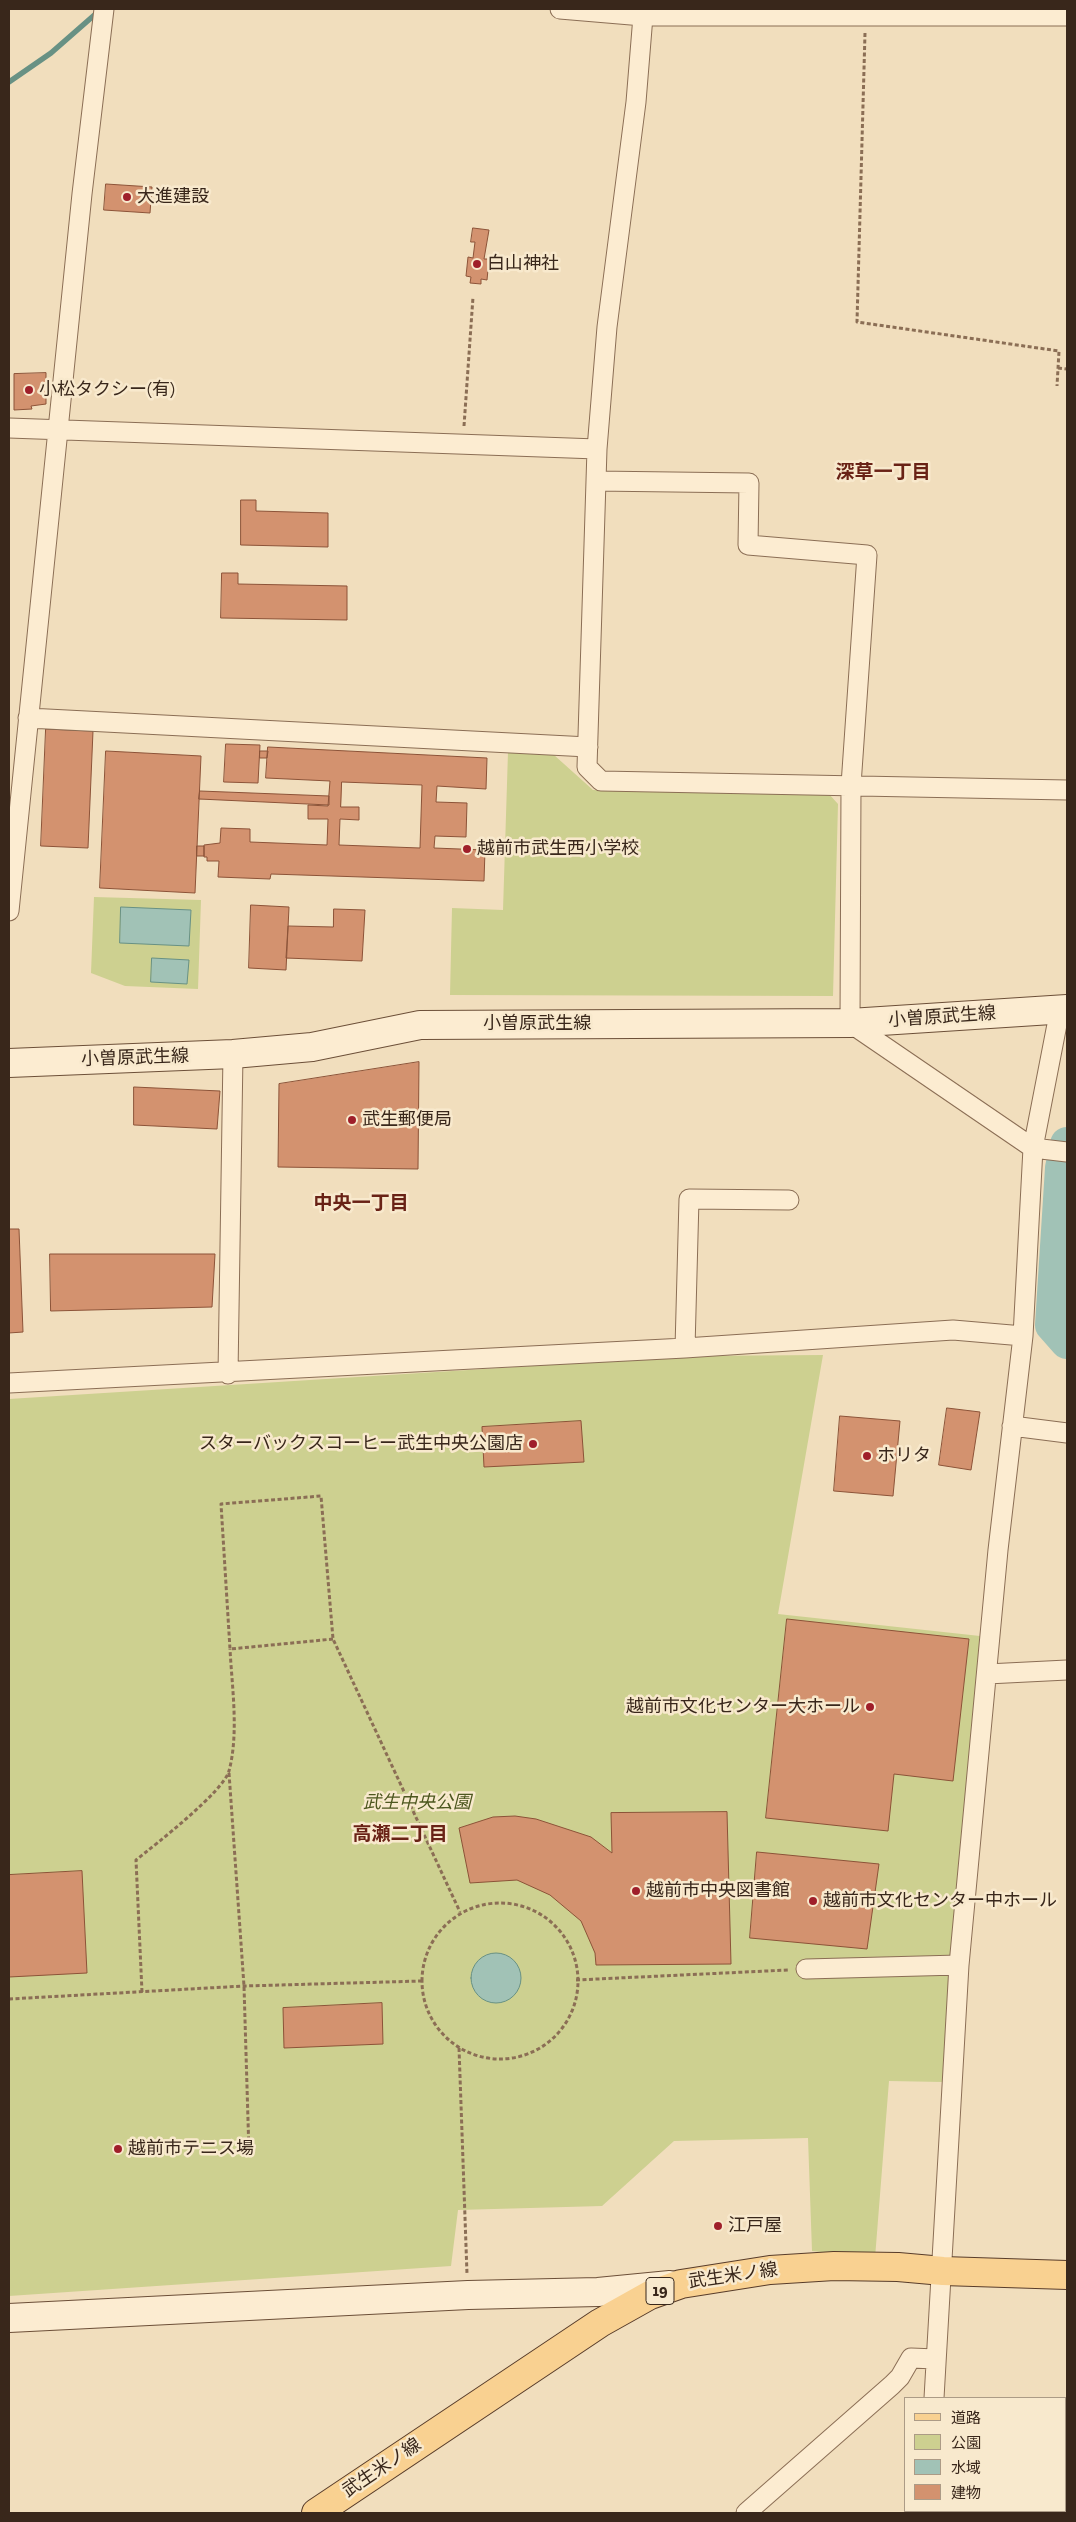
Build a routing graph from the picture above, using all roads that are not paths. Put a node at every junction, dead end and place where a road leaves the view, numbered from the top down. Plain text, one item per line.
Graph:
1 (104, 9) edge
2 (560, 9) edge
3 (865, 12) edge
4 (643, 16) junction
5 (1067, 16) edge
6 (9, 428) edge
7 (59, 430) junction
8 (597, 449) junction
9 (596, 482) junction
10 (28, 718) junction
11 (588, 747) junction
12 (851, 785) junction
13 (1067, 790) edge
14 (9, 911) edge
15 (1064, 1009) edge
16 (850, 1023) junction
17 (233, 1054) junction
18 (9, 1063) edge
19 (1033, 1148) junction
20 (1067, 1152) edge
21 (789, 1200) dead end
22 (1023, 1336) junction
23 (685, 1348) junction
24 (228, 1374) junction
25 (9, 1383) edge
26 (1012, 1426) junction
27 (1067, 1433) edge
28 (1067, 1670) edge
29 (987, 1674) junction
30 (959, 1965) junction
31 (806, 1969) road end
32 (943, 2271) junction
33 (1067, 2274) edge
34 (681, 2284) junction
35 (9, 2318) edge
36 (936, 2359) junction
37 (934, 2397) edge
38 (316, 2513) edge
39 (746, 2513) edge

1 - 7 street
2 - 4 street
3 - 4 street
3 - 5 street
4 - 8 street
6 - 7 street
7 - 8 street
7 - 10 street
8 - 9 street
9 - 11 street
9 - 12 street
10 - 11 street
10 - 14 street
11 - 12 street
12 - 13 street
12 - 16 street
15 - 16 main road, 小曽原武生線
15 - 19 street
16 - 17 main road, 小曽原武生線
16 - 19 street
17 - 18 main road, 小曽原武生線
17 - 24 street
19 - 20 street
19 - 22 street
21 - 23 street
22 - 23 street
22 - 26 street
23 - 24 street
24 - 25 street
26 - 27 street
26 - 29 street
28 - 29 street
29 - 30 street
30 - 31 street
30 - 32 street
32 - 33 main road, 武生米ノ線 / 19
32 - 34 main road, 武生米ノ線 / 19
32 - 36 street
34 - 35 main road
34 - 38 main road, 武生米ノ線 / 19
36 - 37 street
36 - 39 street

